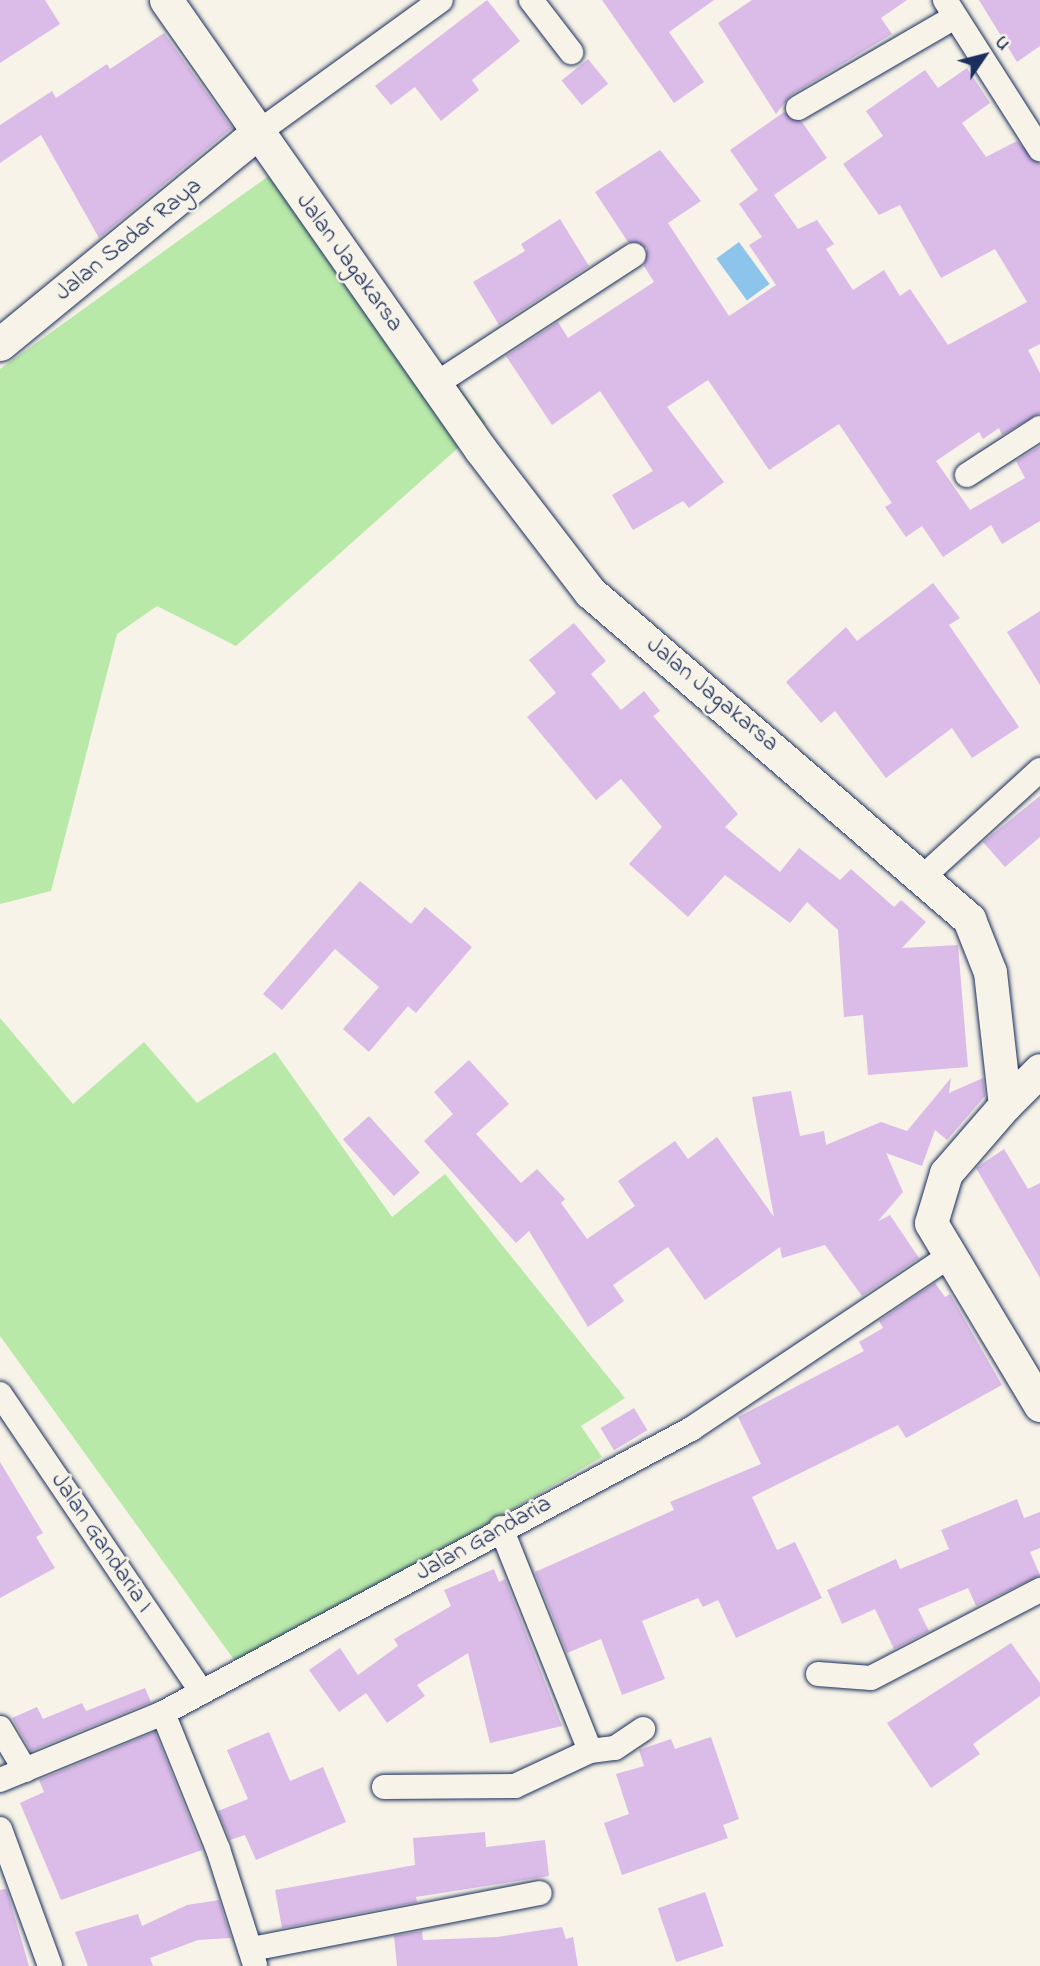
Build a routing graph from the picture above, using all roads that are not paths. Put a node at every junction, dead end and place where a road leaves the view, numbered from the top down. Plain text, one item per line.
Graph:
1 (166, 0) edge
2 (441, 0) edge
3 (531, 0) edge
4 (950, 9) edge
5 (571, 52) dead end
6 (798, 107) dead end
7 (256, 134) junction
8 (1040, 149) edge
9 (634, 255) dead end
10 (0, 343) edge
11 (436, 384) junction
12 (1040, 428) edge
13 (967, 475) dead end
14 (1040, 770) edge
15 (925, 875) junction
16 (1040, 1070) edge
17 (1005, 1105) junction
18 (946, 1258) junction
19 (0, 1394) edge
20 (1040, 1405) edge
21 (500, 1528) junction
22 (1040, 1590) edge
23 (818, 1674) dead end
24 (202, 1692) junction
25 (163, 1713) junction
26 (0, 1728) edge
27 (643, 1729) dead end
28 (590, 1751) junction
29 (25, 1770) junction
30 (0, 1780) edge
31 (384, 1787) dead end
32 (0, 1829) edge
33 (540, 1893) dead end
34 (253, 1958) edge
35 (50, 1966) edge

1 - 7 main road, Jalan Jagakarsa
2 - 7 street
3 - 5 street
4 - 6 street
4 - 8 street
7 - 10 main road, Jalan Sadar Raya
7 - 11 main road, Jalan Jagakarsa
9 - 11 street
11 - 15 main road, Jalan Jagakarsa
12 - 13 street
14 - 15 street
15 - 17 main road, Jalan Jagakarsa
16 - 17 main road
17 - 18 main road
18 - 20 main road
18 - 21 street, Jalan Gandaria
19 - 24 street, Jalan Gandaria I
21 - 24 street, Jalan Gandaria
21 - 28 street
22 - 23 street
24 - 25 street, Jalan Gandaria
25 - 29 street, Jalan Gandaria
25 - 34 street
26 - 29 street
27 - 28 street
28 - 31 street
29 - 30 street, Jalan Gandaria
32 - 35 street
33 - 34 street

